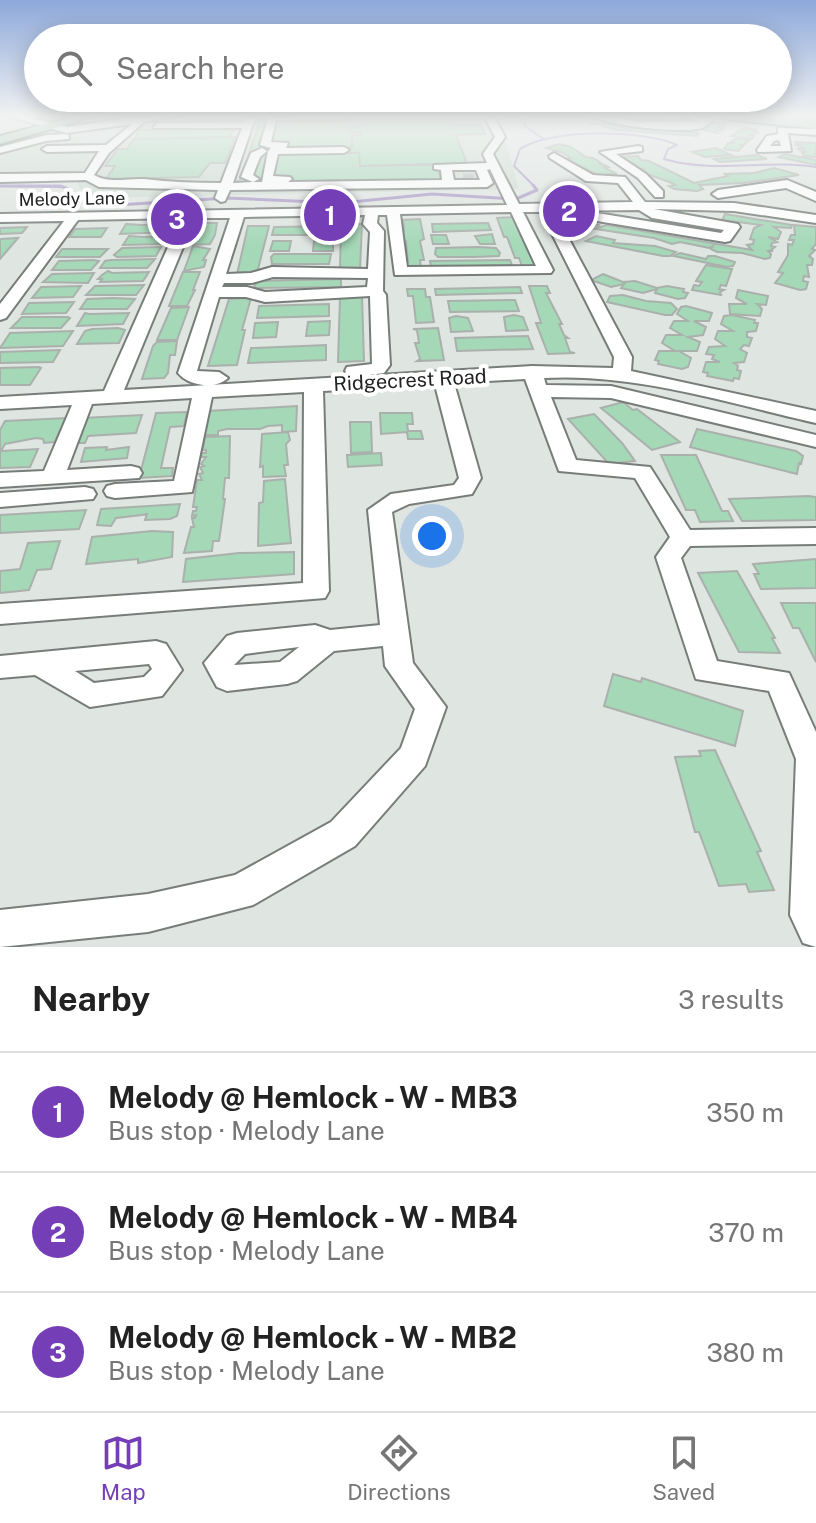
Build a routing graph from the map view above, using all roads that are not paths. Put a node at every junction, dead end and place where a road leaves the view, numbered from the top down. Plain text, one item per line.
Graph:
1 (103, 159) edge
2 (236, 159) edge
3 (253, 159) edge
4 (267, 159) edge
5 (486, 159) edge
6 (559, 159) edge
7 (616, 159) edge
8 (422, 169) dead end
9 (0, 171) edge
10 (90, 173) junction
11 (482, 174) junction
12 (451, 175) junction
13 (642, 176) junction
14 (0, 178) edge
15 (621, 179) junction
16 (811, 180) dead end
17 (247, 183) junction
18 (787, 184) junction
19 (659, 194) junction
20 (718, 194) junction
21 (816, 197) edge
22 (220, 200) junction
23 (512, 200) junction
24 (637, 200) junction
25 (816, 207) edge
26 (546, 208) junction
27 (585, 210) junction
28 (372, 211) junction
29 (393, 211) junction
30 (190, 214) junction
31 (238, 214) junction
32 (74, 217) junction
33 (0, 218) edge
34 (816, 219) edge
35 (375, 282) junction
36 (215, 286) junction
37 (0, 315) edge
38 (622, 374) junction
39 (443, 378) junction
40 (537, 382) junction
41 (313, 385) junction
42 (203, 392) junction
43 (112, 397) junction
44 (84, 399) junction
45 (0, 403) edge
46 (816, 417) edge
47 (816, 441) edge
48 (131, 473) dead end
49 (53, 477) junction
50 (0, 480) edge
51 (115, 491) dead end
52 (85, 494) dead end
53 (0, 500) edge
54 (816, 536) edge
55 (683, 538) junction
56 (0, 614) edge
57 (395, 634) junction
58 (327, 641) dead end
59 (39, 663) dead end
60 (0, 667) edge
61 (0, 929) edge
62 (816, 930) edge

1 - 10 street
2 - 22 street
3 - 17 street
4 - 8 street
5 - 11 street
6 - 15 street
7 - 13 street
9 - 10 street
10 - 14 street
10 - 22 street
11 - 12 street
11 - 12 street
11 - 23 street
12 - 17 street
13 - 15 street
13 - 19 street
15 - 24 street
16 - 18 street
17 - 22 street
18 - 20 street
18 - 21 street
19 - 20 street
19 - 24 street
20 - 25 street
22 - 30 street, Melody Lane
22 - 31 street, Melody Lane
23 - 26 street, Melody Lane
23 - 29 street, Melody Lane
23 - 29 street
24 - 27 street, Melody Lane
24 - 27 street
24 - 34 street, Melody Lane
26 - 27 street, Melody Lane
26 - 38 street
28 - 29 street, Melody Lane
28 - 31 street, Melody Lane
28 - 35 street
30 - 32 street, Melody Lane
30 - 43 street
31 - 36 street
32 - 33 street, Melody Lane
32 - 37 street
35 - 36 street
35 - 36 street
35 - 36 street
38 - 40 street, Ridgecrest Road
38 - 46 street, Ridgecrest Road
39 - 40 street, Ridgecrest Road
39 - 41 street, Ridgecrest Road
39 - 57 street
40 - 47 street
40 - 55 street
41 - 42 street, Ridgecrest Road
41 - 56 street
42 - 43 street, Ridgecrest Road
42 - 51 street
43 - 44 street, Ridgecrest Road
44 - 45 street, Ridgecrest Road
44 - 49 street
48 - 49 street
49 - 50 street
52 - 53 street
54 - 55 street
55 - 62 street
57 - 58 street
57 - 61 street
59 - 60 street

